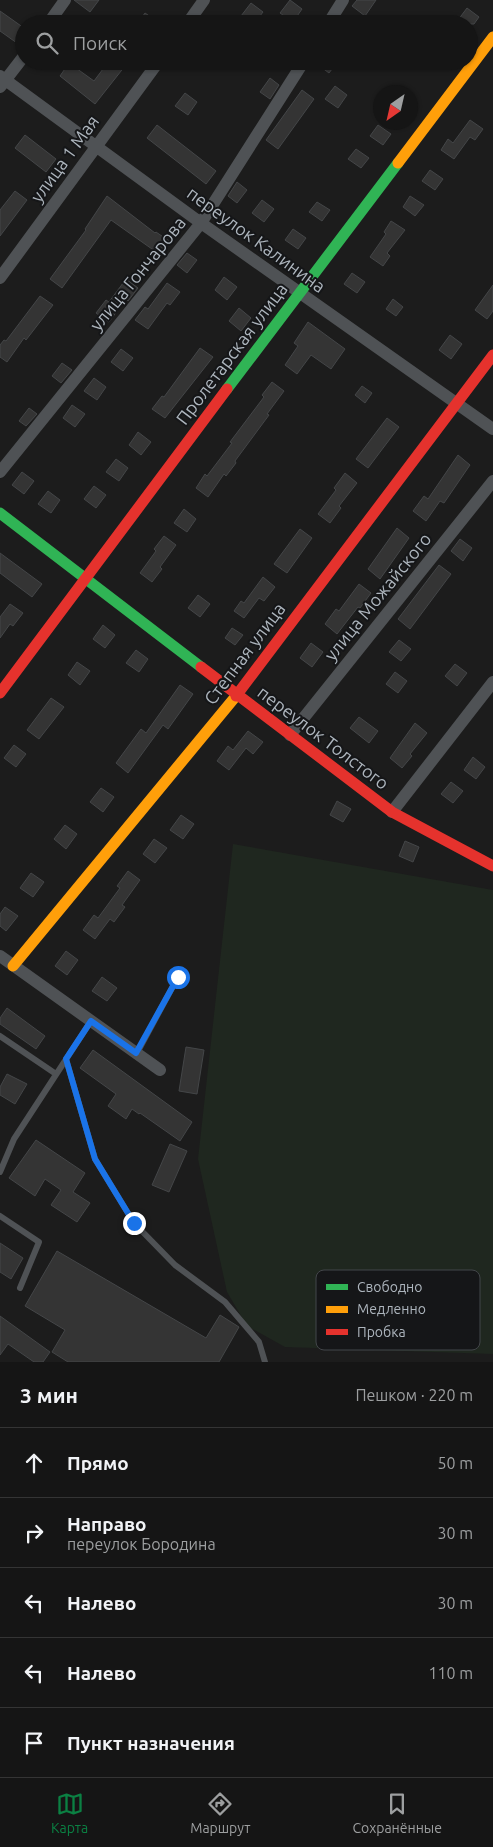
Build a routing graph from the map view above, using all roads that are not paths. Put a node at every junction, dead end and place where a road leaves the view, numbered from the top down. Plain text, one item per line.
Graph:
1 (66, 0) edge
2 (204, 0) edge
3 (342, 0) edge
4 (55, 15) edge
5 (193, 15) edge
6 (333, 15) edge
7 (493, 37) edge
8 (478, 57) edge
9 (15, 66) edge
10 (152, 70) edge
11 (298, 70) edge
12 (468, 70) edge
13 (2, 81) edge
14 (96, 146) junction
15 (201, 224) junction
16 (0, 278) edge
17 (300, 293) junction
18 (493, 355) edge
19 (455, 403) junction
20 (493, 429) edge
21 (0, 472) edge
22 (493, 481) edge
23 (0, 513) edge
24 (85, 578) junction
25 (493, 682) edge
26 (0, 693) edge
27 (237, 694) junction
28 (290, 735) junction
29 (392, 812) junction
30 (493, 866) edge
31 (0, 956) edge
32 (14, 966) junction
33 (178, 977) dead end
34 (91, 1021) junction
35 (0, 1036) edge
36 (136, 1053) junction
37 (66, 1059) junction
38 (160, 1070) dead end
39 (56, 1074) junction
40 (0, 1172) edge
41 (0, 1216) edge
42 (20, 1288) dead end
43 (265, 1362) edge

1 - 4 street
2 - 5 street
3 - 6 street
7 - 8 street, Пролетарская улица
9 - 13 street
10 - 14 street, улица 1 Мая
11 - 15 street, улица Гончарова
12 - 17 street, Пролетарская улица
13 - 14 street, переулок Калинина
14 - 15 street, переулок Калинина
14 - 16 street, улица 1 Мая
15 - 17 street, переулок Калинина
15 - 21 street, улица Гончарова
17 - 19 street, переулок Калинина
17 - 24 street, Пролетарская улица
18 - 19 street, Степная улица
19 - 20 street, переулок Калинина
19 - 27 street, Степная улица
22 - 28 street, улица Можайского
23 - 24 street, переулок Толстого
24 - 26 street, Пролетарская улица
24 - 27 street, переулок Толстого
25 - 29 street
27 - 28 street, переулок Толстого
27 - 32 street, Степная улица
28 - 29 street, переулок Толстого
29 - 30 street, переулок Толстого
31 - 32 street
32 - 34 street
33 - 36 lane
34 - 36 street
34 - 37 lane
35 - 39 lane
36 - 38 street
37 - 39 lane
37 - 43 lane
39 - 40 lane
41 - 42 lane

